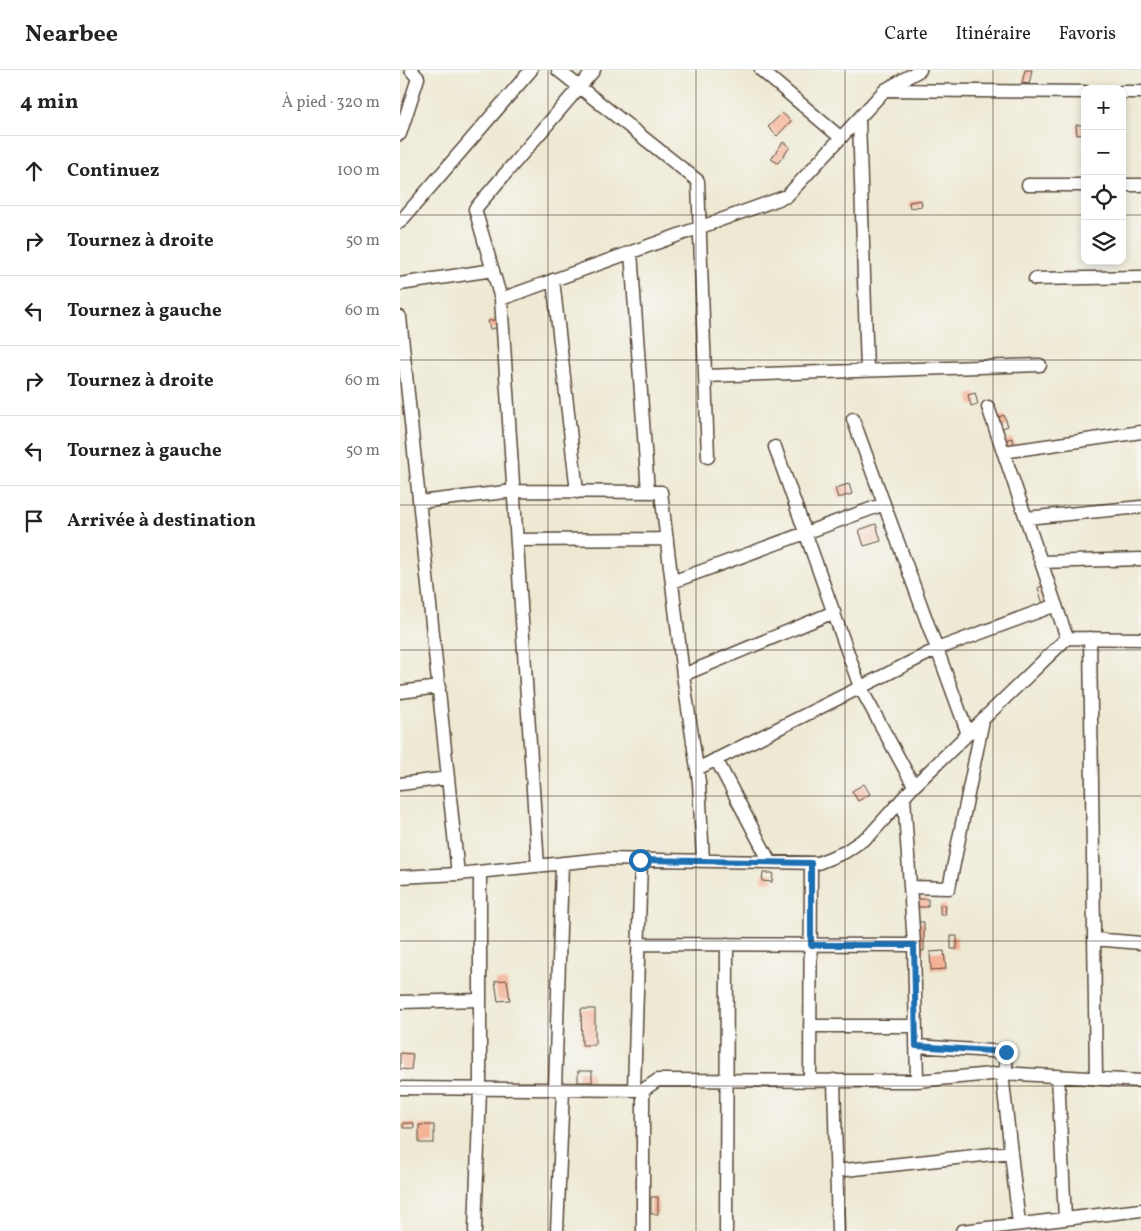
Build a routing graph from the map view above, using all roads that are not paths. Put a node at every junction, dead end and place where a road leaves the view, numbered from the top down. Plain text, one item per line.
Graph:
1 (411, 70) edge
2 (531, 70) edge
3 (558, 70) edge
4 (594, 70) edge
5 (761, 70) edge
6 (920, 70) edge
7 (579, 87) junction
8 (885, 90) junction
9 (1081, 92) edge
10 (1126, 92) edge
11 (1141, 92) edge
12 (858, 119) junction
13 (400, 134) edge
14 (841, 138) junction
15 (1028, 185) dead end
16 (1081, 185) edge
17 (1126, 186) edge
18 (1141, 186) edge
19 (400, 222) edge
20 (700, 227) junction
21 (631, 252) junction
22 (493, 270) junction
23 (1141, 277) edge
24 (1035, 279) dead end
25 (553, 280) junction
26 (400, 284) edge
27 (502, 299) junction
28 (400, 317) edge
29 (401, 336) edge
30 (1040, 365) dead end
31 (867, 371) junction
32 (705, 376) junction
33 (988, 407) dead end
34 (853, 419) dead end
35 (406, 426) edge
36 (1141, 432) edge
37 (775, 447) dead end
38 (1003, 452) junction
39 (708, 457) dead end
40 (514, 491) junction
41 (578, 492) junction
42 (648, 492) junction
43 (419, 502) junction
44 (884, 504) junction
45 (1141, 507) edge
46 (1026, 518) junction
47 (806, 533) junction
48 (666, 539) junction
49 (517, 540) junction
50 (1141, 559) edge
51 (1041, 562) junction
52 (672, 582) junction
53 (1056, 605) junction
54 (834, 612) junction
55 (1067, 638) junction
56 (1090, 638) junction
57 (1141, 639) edge
58 (937, 649) junction
59 (683, 675) junction
60 (439, 687) junction
61 (860, 687) junction
62 (400, 692) edge
63 (983, 720) junction
64 (968, 734) junction
65 (716, 759) junction
66 (697, 768) junction
67 (448, 778) junction
68 (400, 784) edge
69 (914, 786) junction
70 (904, 797) junction
71 (640, 860) junction
72 (702, 861) junction
73 (770, 862) junction
74 (562, 863) junction
75 (811, 863) junction
76 (538, 866) junction
77 (480, 872) junction
78 (458, 874) junction
79 (400, 877) edge
80 (910, 887) junction
81 (1094, 939) junction
82 (1141, 943) edge
83 (638, 944) junction
84 (728, 944) junction
85 (811, 945) junction
86 (914, 945) junction
87 (480, 1000) junction
88 (400, 1002) edge
89 (810, 1026) junction
90 (916, 1026) junction
91 (916, 1046) junction
92 (1004, 1073) junction
93 (1058, 1076) junction
94 (1096, 1078) junction
95 (727, 1080) junction
96 (810, 1080) junction
97 (834, 1080) junction
98 (917, 1081) junction
99 (1141, 1081) edge
100 (400, 1088) edge
101 (480, 1089) junction
102 (559, 1090) junction
103 (639, 1090) junction
104 (1011, 1152) junction
105 (836, 1171) junction
106 (1141, 1210) edge
107 (1065, 1219) junction
108 (1019, 1224) junction
109 (475, 1231) edge
110 (557, 1231) edge
111 (643, 1231) edge
112 (726, 1231) edge
113 (838, 1231) edge
114 (962, 1231) edge

1 - 13 street
2 - 19 street
3 - 7 street
4 - 7 street
5 - 14 street
6 - 8 street
7 - 20 street
7 - 22 street
8 - 9 street
8 - 12 street
10 - 11 street
12 - 14 street
12 - 31 street
14 - 20 street
15 - 16 street
17 - 18 street
20 - 21 street
20 - 32 street
21 - 25 street
21 - 42 street
22 - 26 street
22 - 27 street
23 - 24 street
25 - 27 street
25 - 41 street
27 - 40 street
28 - 29 street
29 - 35 street
30 - 31 street
31 - 32 street
32 - 39 street
33 - 38 street
34 - 44 street
35 - 43 street
36 - 38 street
37 - 47 street
38 - 46 street
40 - 41 street
40 - 43 street
40 - 49 street
41 - 42 street
42 - 48 street
43 - 60 street
44 - 47 street
44 - 58 street
45 - 46 street
46 - 51 street
47 - 52 street
47 - 54 street
48 - 49 street
48 - 52 street
49 - 76 street
50 - 51 street
51 - 53 street
52 - 59 street
53 - 55 street
53 - 58 street
54 - 59 street
54 - 61 street
55 - 56 street
55 - 63 street
56 - 57 street
56 - 81 street
58 - 61 street
58 - 64 street
59 - 66 street
60 - 62 street
60 - 67 street
61 - 65 street
61 - 69 street
63 - 64 street
63 - 80 street
64 - 69 street
65 - 66 street
65 - 73 street
66 - 72 street
67 - 68 street
67 - 78 street
69 - 70 street
70 - 75 street
70 - 80 street
71 - 72 street
71 - 74 street
71 - 83 street
72 - 73 street
73 - 75 street
74 - 76 street
74 - 102 street
75 - 85 street
76 - 77 street
77 - 78 street
77 - 87 street
78 - 79 street
80 - 86 street
81 - 82 street
81 - 94 street
83 - 84 street
83 - 103 street
84 - 85 street
84 - 95 street
85 - 86 street
85 - 89 street
86 - 90 street
87 - 88 street
87 - 101 street
89 - 90 street
89 - 96 street
90 - 91 street
91 - 92 street
91 - 98 street
92 - 93 street
92 - 98 street
92 - 104 street
93 - 94 street
93 - 107 street
94 - 99 street
95 - 96 street
95 - 103 street
95 - 112 street
96 - 97 street
97 - 98 street
97 - 105 street
100 - 101 street
101 - 102 street
101 - 109 street
102 - 103 street
102 - 110 street
103 - 111 street
104 - 105 street
104 - 108 street
105 - 113 street
106 - 107 street
107 - 108 street
108 - 114 street

